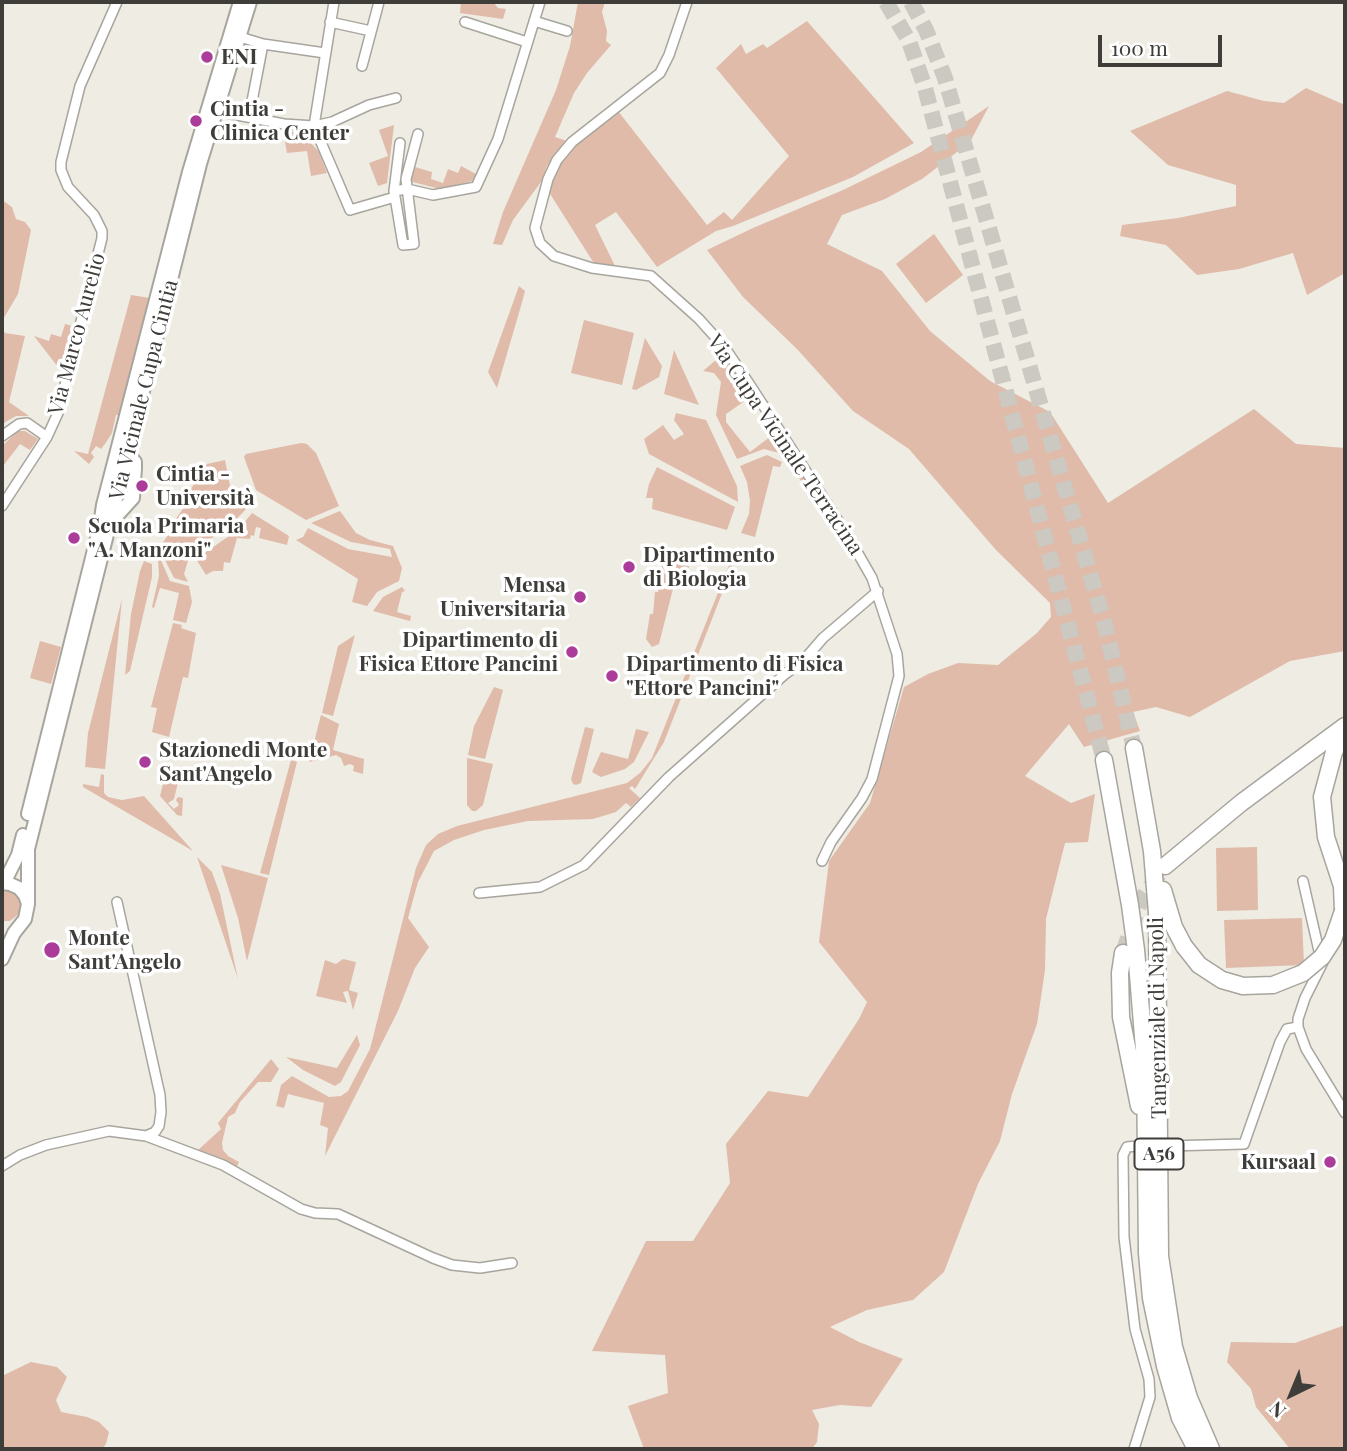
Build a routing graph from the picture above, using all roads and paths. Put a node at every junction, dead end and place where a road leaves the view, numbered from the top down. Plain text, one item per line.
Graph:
1 (117, 2) edge
2 (240, 2) edge
3 (250, 2) edge
4 (334, 2) edge
5 (379, 2) edge
6 (540, 2) edge
7 (687, 2) edge
8 (534, 21) junction
9 (330, 22) junction
10 (465, 22) dead end
11 (371, 31) junction
12 (567, 32) dead end
13 (240, 37) junction
14 (527, 42) junction
15 (263, 44) junction
16 (325, 53) junction
17 (362, 66) dead end
18 (396, 98) dead end
19 (216, 110) junction
20 (249, 117) junction
21 (314, 126) junction
22 (418, 134) dead end
23 (400, 143) dead end
24 (407, 188) junction
25 (396, 198) junction
26 (409, 205) junction
27 (2, 436) edge
28 (47, 437) junction
29 (2, 506) edge
30 (111, 514) junction
31 (878, 591) junction
32 (1345, 726) edge
33 (1345, 732) edge
34 (1134, 748) tunnel mouth
35 (1104, 760) tunnel mouth
36 (1152, 851) junction
37 (822, 861) dead end
38 (1165, 866) tunnel mouth
39 (1303, 881) dead end
40 (3, 883) edge
41 (479, 893) dead end
42 (117, 902) dead end
43 (28, 904) junction
44 (20, 926) junction
45 (2, 931) edge
46 (1319, 951) dead end
47 (1124, 953) tunnel mouth
48 (2, 958) edge
49 (1323, 962) dead end
50 (1298, 1027) junction
51 (1345, 1114) edge
52 (146, 1136) junction
53 (1141, 1141) junction
54 (1168, 1146) dead end
55 (2, 1166) edge
56 (512, 1263) dead end
57 (1134, 1449) edge
58 (1196, 1449) edge
59 (1211, 1449) edge

1 - 28 street, Via Marco Aurelio
2 - 30 main road, Via Vicinale Cupa Cintia
3 - 13 main road, Via Vicinale Cupa Cintia
4 - 9 street
5 - 11 street
6 - 8 street
7 - 31 street, Via Cupa Vicinale Terracina
8 - 12 street
8 - 14 street
9 - 11 street
9 - 16 street
10 - 14 street
11 - 17 street
13 - 15 street
13 - 19 main road, Via Vicinale Cupa Cintia
14 - 24 street
15 - 16 street
15 - 20 street
16 - 21 street
18 - 21 street
19 - 20 street
19 - 30 main road, Via Vicinale Cupa Cintia
20 - 21 street
21 - 25 street
22 - 24 street
23 - 25 street
24 - 25 street
24 - 26 street
25 - 26 street
25 - 26 street
27 - 28 street
28 - 29 street, Via Marco Aurelio
30 - 40 main road, Via Vicinale Cupa Cintia
30 - 43 main road, Via Vicinale Cupa Cintia
31 - 37 street, Via Cupa Vicinale Terracina
31 - 41 street
32 - 38 highway
33 - 36 highway, bridge
34 - 36 highway, Tangenziale di Napoli / A56
35 - 53 highway, Tangenziale di Napoli / A56
36 - 59 highway, Tangenziale di Napoli / A56
39 - 46 street
40 - 43 main road
42 - 52 street
43 - 44 main road, Via Vicinale Cupa Cintia
44 - 45 main road
44 - 48 main road
47 - 53 highway
49 - 50 street
50 - 51 street
50 - 54 street
52 - 55 street
52 - 56 street
53 - 57 street
53 - 58 highway, Tangenziale di Napoli / A56

